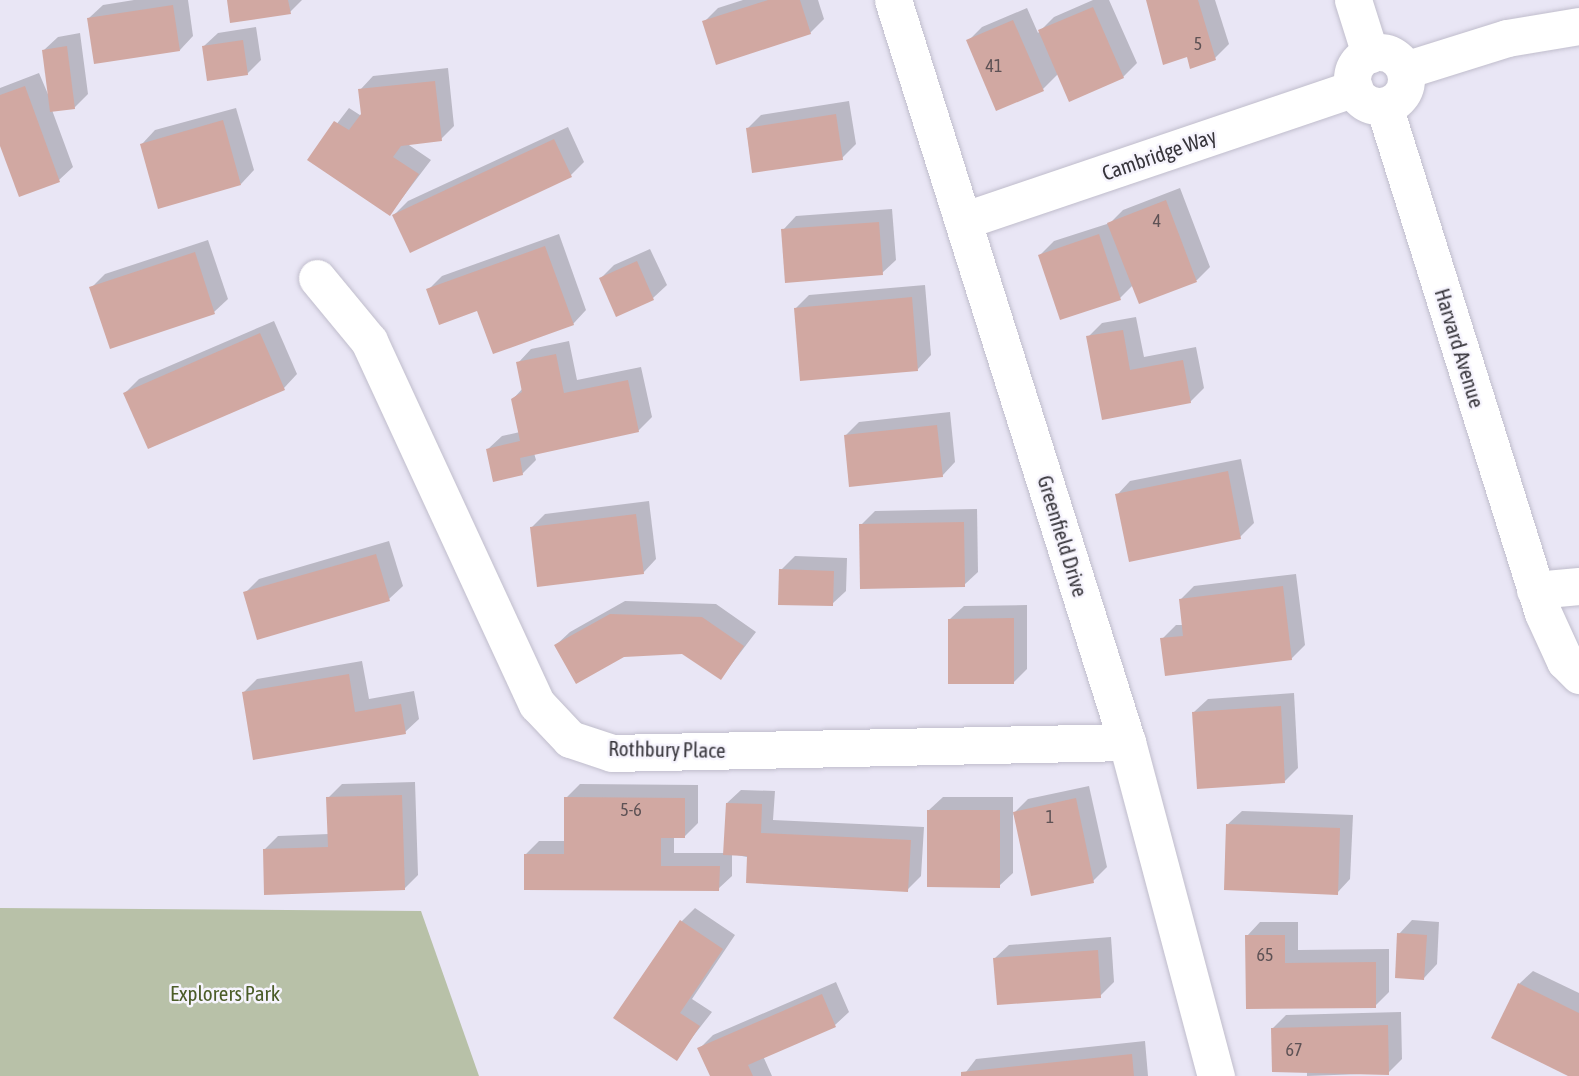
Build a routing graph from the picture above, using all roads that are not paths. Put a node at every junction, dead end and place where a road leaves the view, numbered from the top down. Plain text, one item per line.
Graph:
1 (893, 0) edge
2 (1353, 0) edge
3 (1579, 26) edge
4 (1370, 54) junction
5 (1405, 70) junction
6 (1369, 97) junction
7 (965, 220) junction
8 (317, 278) dead end
9 (1579, 586) edge
10 (1535, 590) junction
11 (1579, 675) edge
12 (1127, 742) junction
13 (1216, 1076) edge

1 - 7 street, Greenfield Drive
2 - 4 street
3 - 5 street
4 - 5 street
4 - 6 street
5 - 6 street
6 - 7 street, Cambridge Way
6 - 10 street, Harvard Avenue
7 - 12 street, Greenfield Drive
8 - 12 street, Rothbury Place
9 - 10 street
10 - 11 street, Harvard Avenue
12 - 13 street, Greenfield Drive

